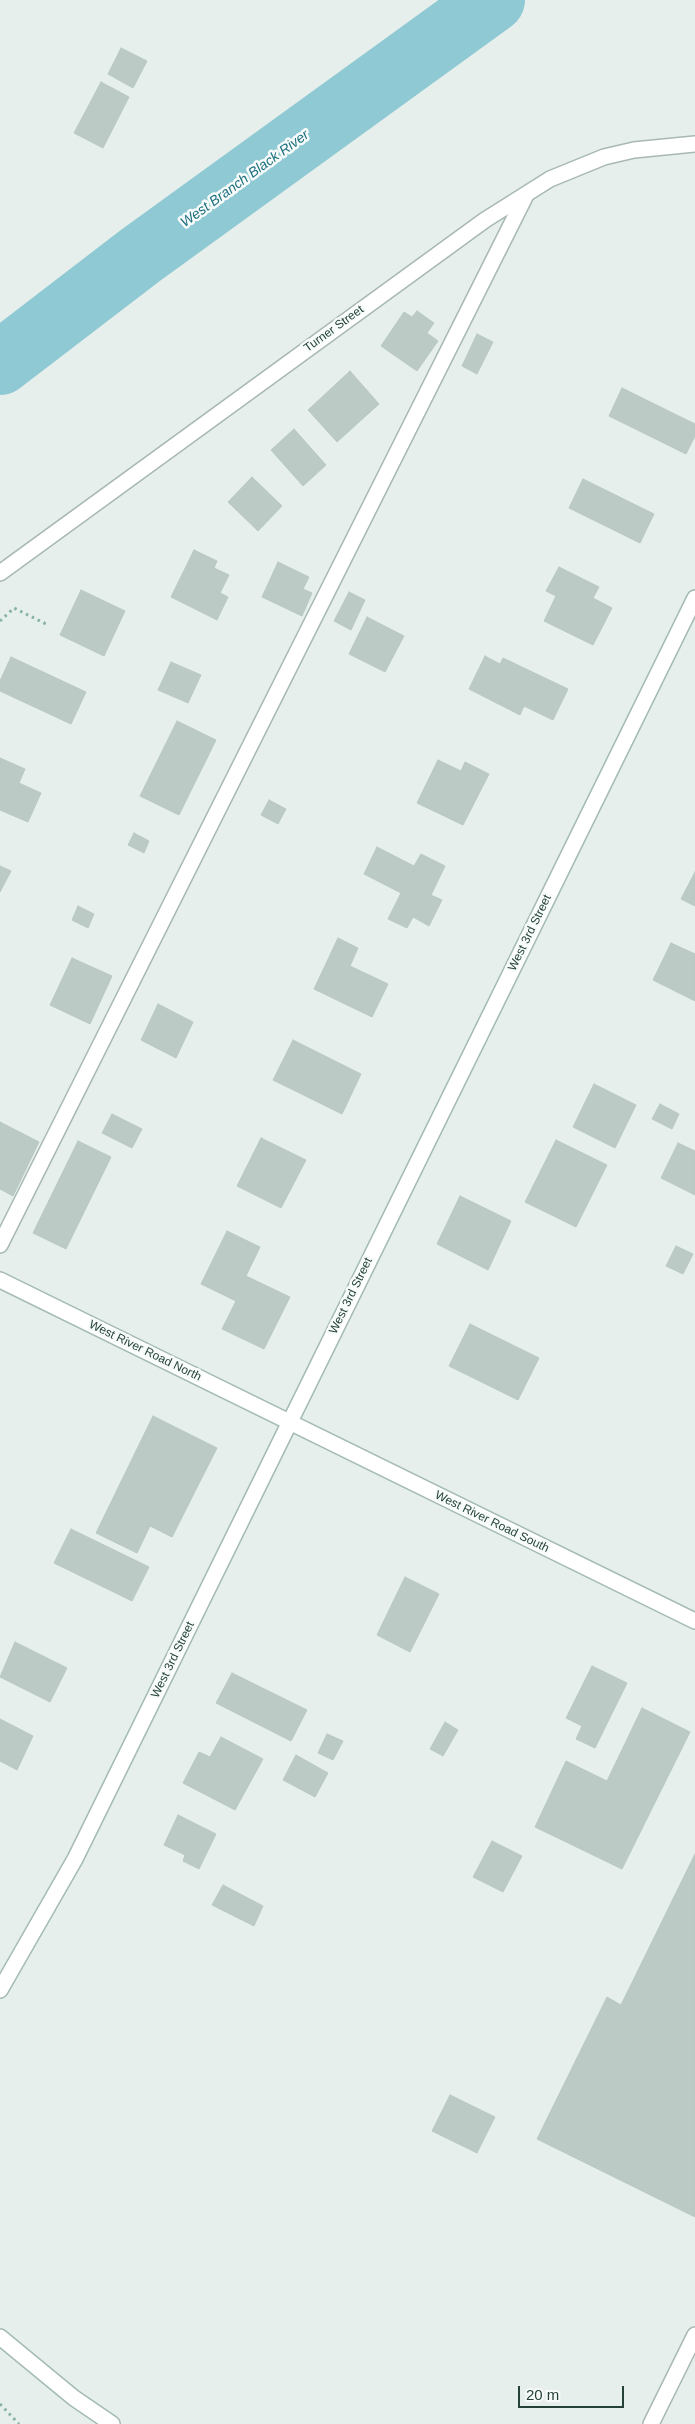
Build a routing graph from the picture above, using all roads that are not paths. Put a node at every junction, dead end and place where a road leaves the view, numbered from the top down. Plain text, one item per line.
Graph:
1 (695, 144) edge
2 (526, 194) junction
3 (0, 573) edge
4 (695, 598) edge
5 (0, 1245) edge
6 (0, 1280) edge
7 (290, 1422) junction
8 (695, 1621) edge
9 (0, 1990) edge
10 (695, 2335) edge
11 (0, 2337) edge
12 (112, 2424) edge
13 (651, 2424) edge

1 - 2 main road, Turner Street
2 - 3 main road, Turner Street
2 - 5 main road
4 - 7 main road, West 3rd Street
6 - 7 main road, West River Road North
7 - 8 main road, West River Road South
7 - 9 main road, West 3rd Street
10 - 13 main road
11 - 12 main road

